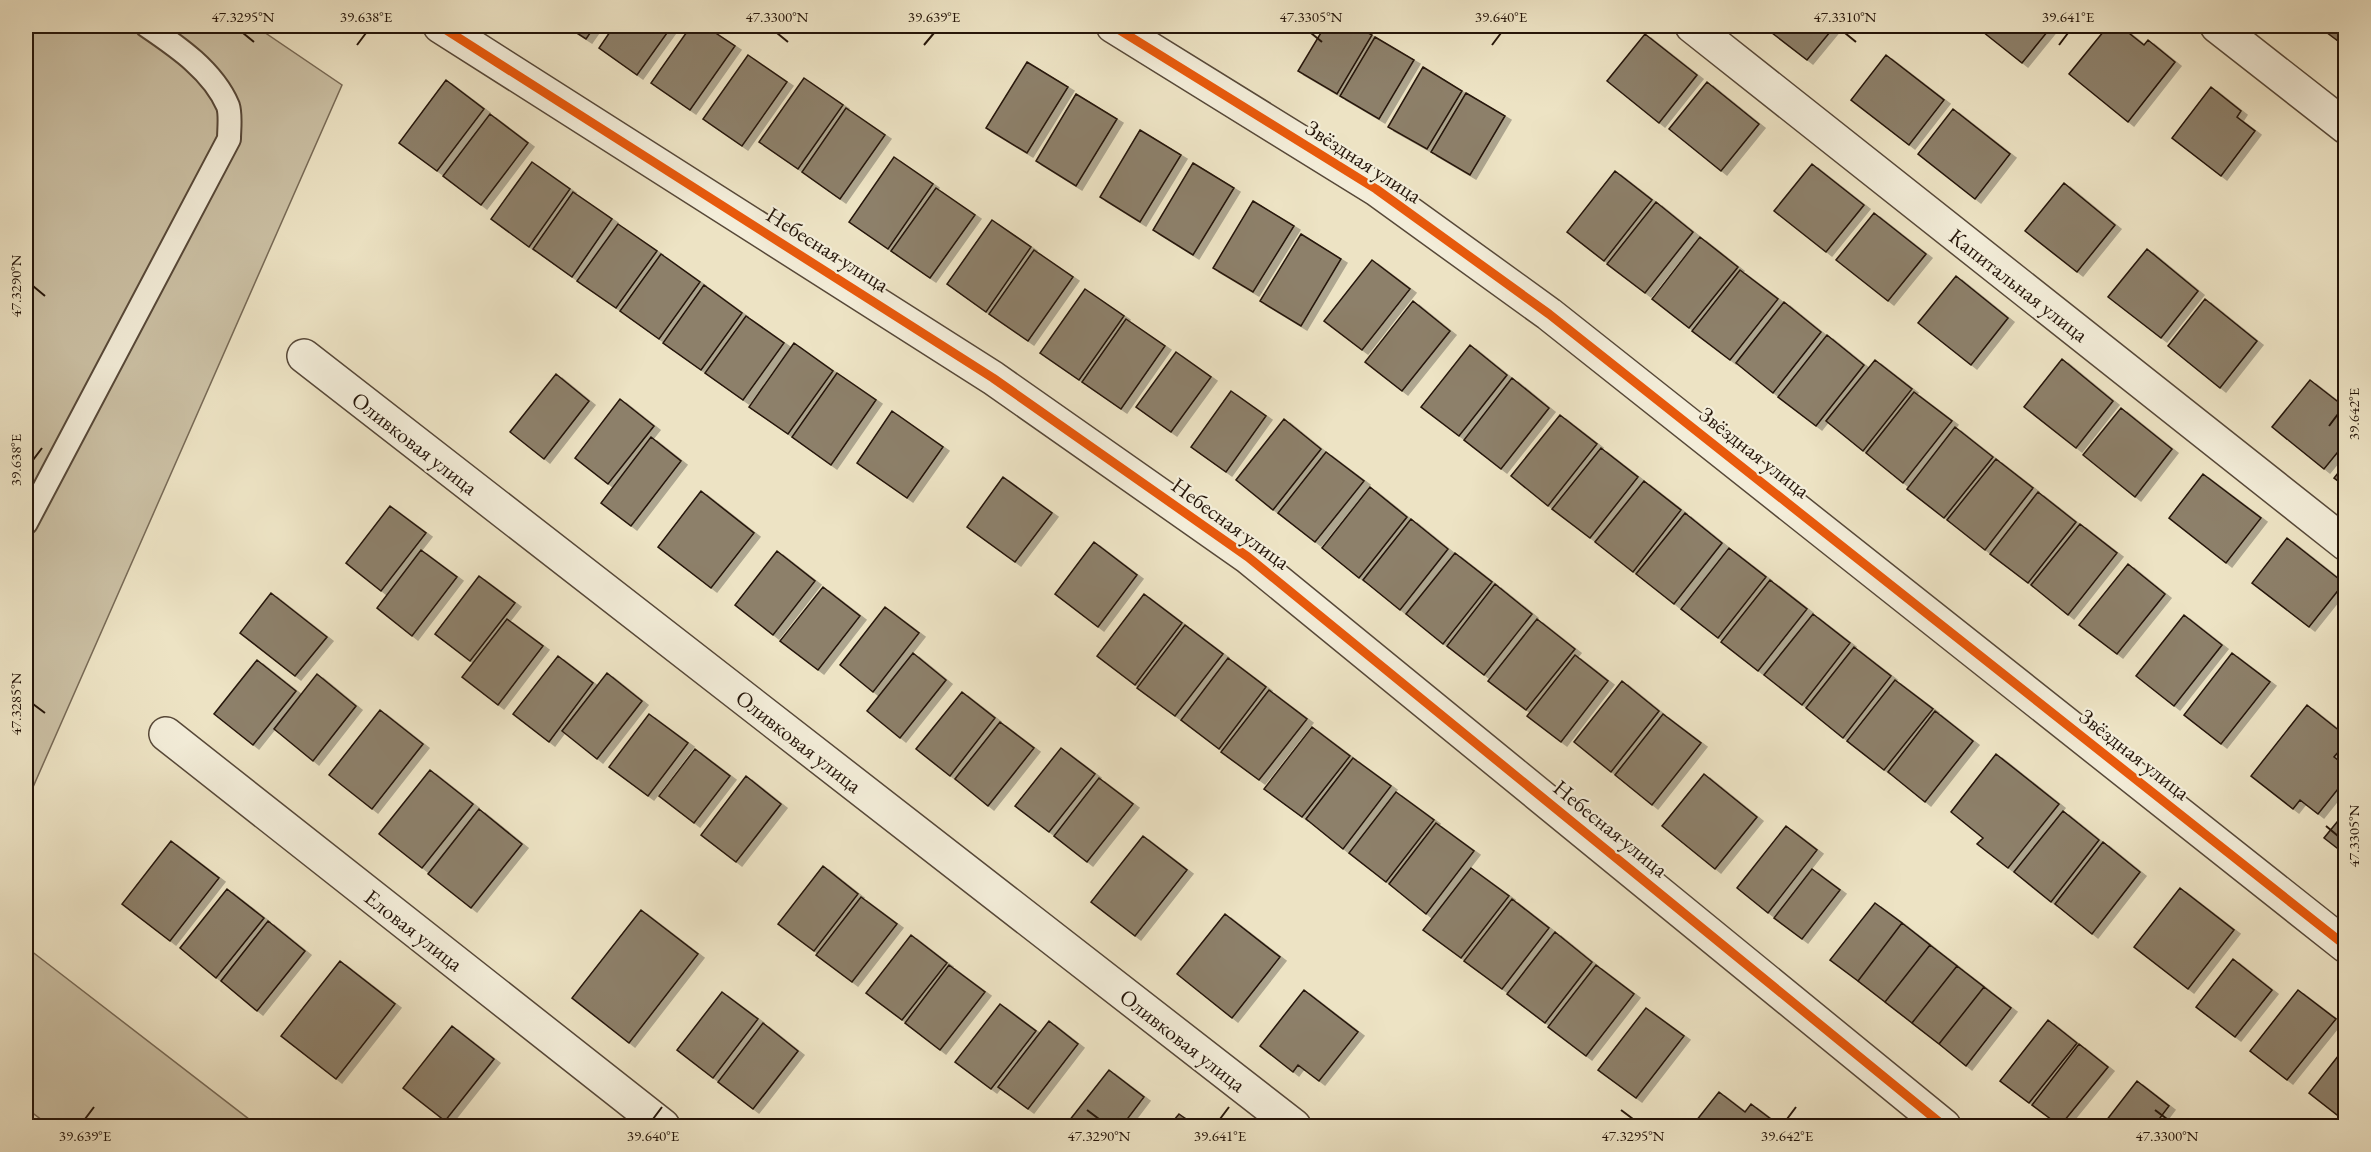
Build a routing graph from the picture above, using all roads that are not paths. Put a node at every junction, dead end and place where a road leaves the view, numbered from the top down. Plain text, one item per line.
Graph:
1 (147, 26) edge
2 (440, 26) edge
3 (1113, 26) edge
4 (1692, 26) edge
5 (2217, 26) edge
6 (2346, 127) edge
7 (304, 356) dead end
8 (34, 486) edge
9 (26, 523) edge
10 (2346, 544) edge
11 (166, 734) dead end
12 (2346, 946) edge
13 (663, 1126) edge
14 (1294, 1126) edge
15 (1944, 1126) edge

1 - 8 lane
2 - 15 street, Небесная улица
3 - 12 street, Звёздная улица
4 - 10 street, Капитальная улица
5 - 6 street
7 - 14 street, Оливковая улица
8 - 9 lane
11 - 13 street, Еловая улица

